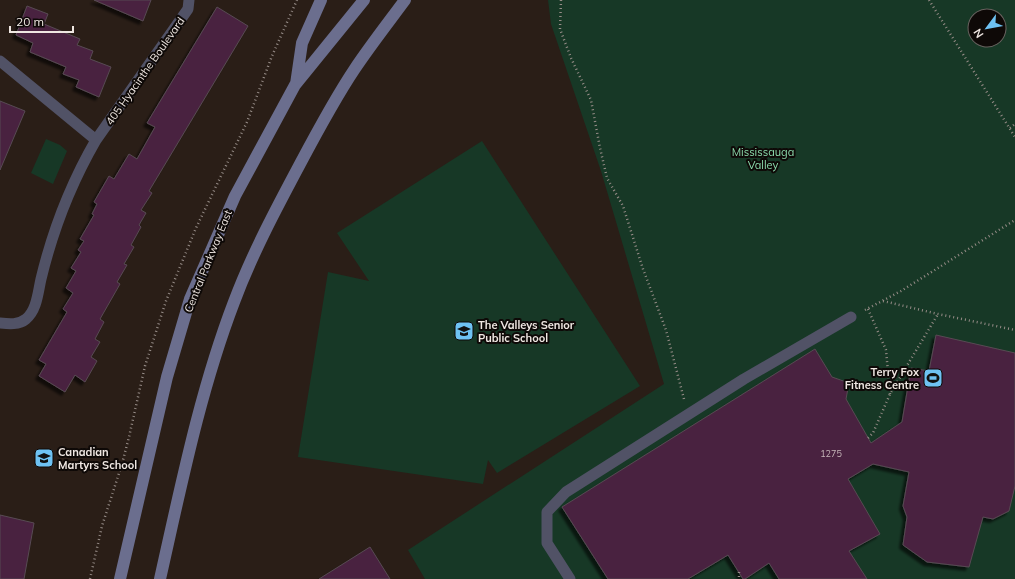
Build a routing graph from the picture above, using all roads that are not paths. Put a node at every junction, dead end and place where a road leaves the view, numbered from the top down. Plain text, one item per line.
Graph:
1 (189, 0) edge
2 (321, 0) edge
3 (364, 0) edge
4 (395, 0) edge
5 (405, 0) edge
6 (391, 19) junction
7 (0, 61) edge
8 (296, 85) junction
9 (96, 140) junction
10 (851, 317) road end
11 (0, 323) edge
12 (120, 579) edge
13 (160, 579) edge
14 (570, 579) edge

1 - 9 lane, 405 Hyacinthe Boulevard
2 - 8 street
3 - 8 street, Central Parkway East
4 - 6 street
5 - 6 street
6 - 13 street
7 - 9 lane
8 - 12 street, Central Parkway East
9 - 11 lane, 405 Hyacinthe Boulevard
10 - 14 lane

